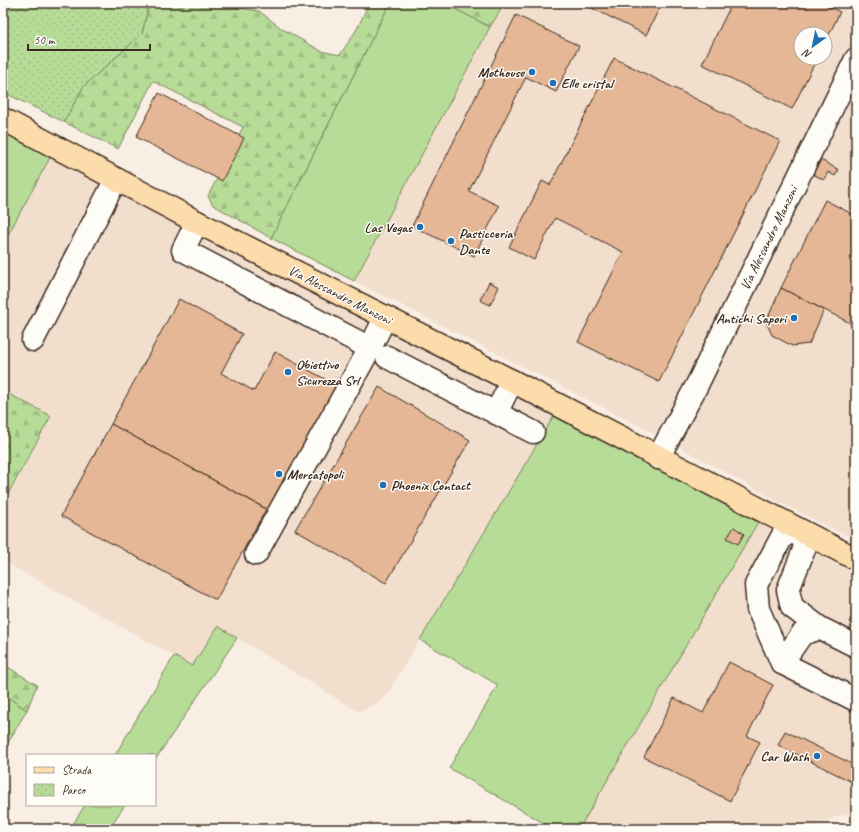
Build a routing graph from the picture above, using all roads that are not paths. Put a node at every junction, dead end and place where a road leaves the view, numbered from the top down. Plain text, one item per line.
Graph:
1 (856, 59) edge
2 (3, 120) edge
3 (116, 179) junction
4 (197, 222) junction
5 (385, 318) junction
6 (33, 340) dead end
7 (378, 352) junction
8 (512, 381) junction
9 (496, 413) junction
10 (533, 432) dead end
11 (658, 458) junction
12 (801, 531) junction
13 (256, 554) dead end
14 (856, 559) edge
15 (820, 628) junction
16 (856, 646) edge
17 (782, 663) junction
18 (856, 700) edge

1 - 11 lane, Via Alessandro Manzoni
2 - 3 main road, Via Alessandro Manzoni
3 - 4 main road, Via Alessandro Manzoni
3 - 6 lane
4 - 5 main road, Via Alessandro Manzoni
4 - 7 lane
5 - 7 lane
5 - 8 main road, Via Alessandro Manzoni
7 - 9 lane
7 - 13 lane
8 - 9 lane
8 - 11 main road, Via Alessandro Manzoni
9 - 10 lane
11 - 12 main road, Via Alessandro Manzoni
12 - 14 main road, Via Alessandro Manzoni
12 - 15 lane
12 - 17 lane
15 - 16 lane
15 - 17 lane
17 - 18 lane

